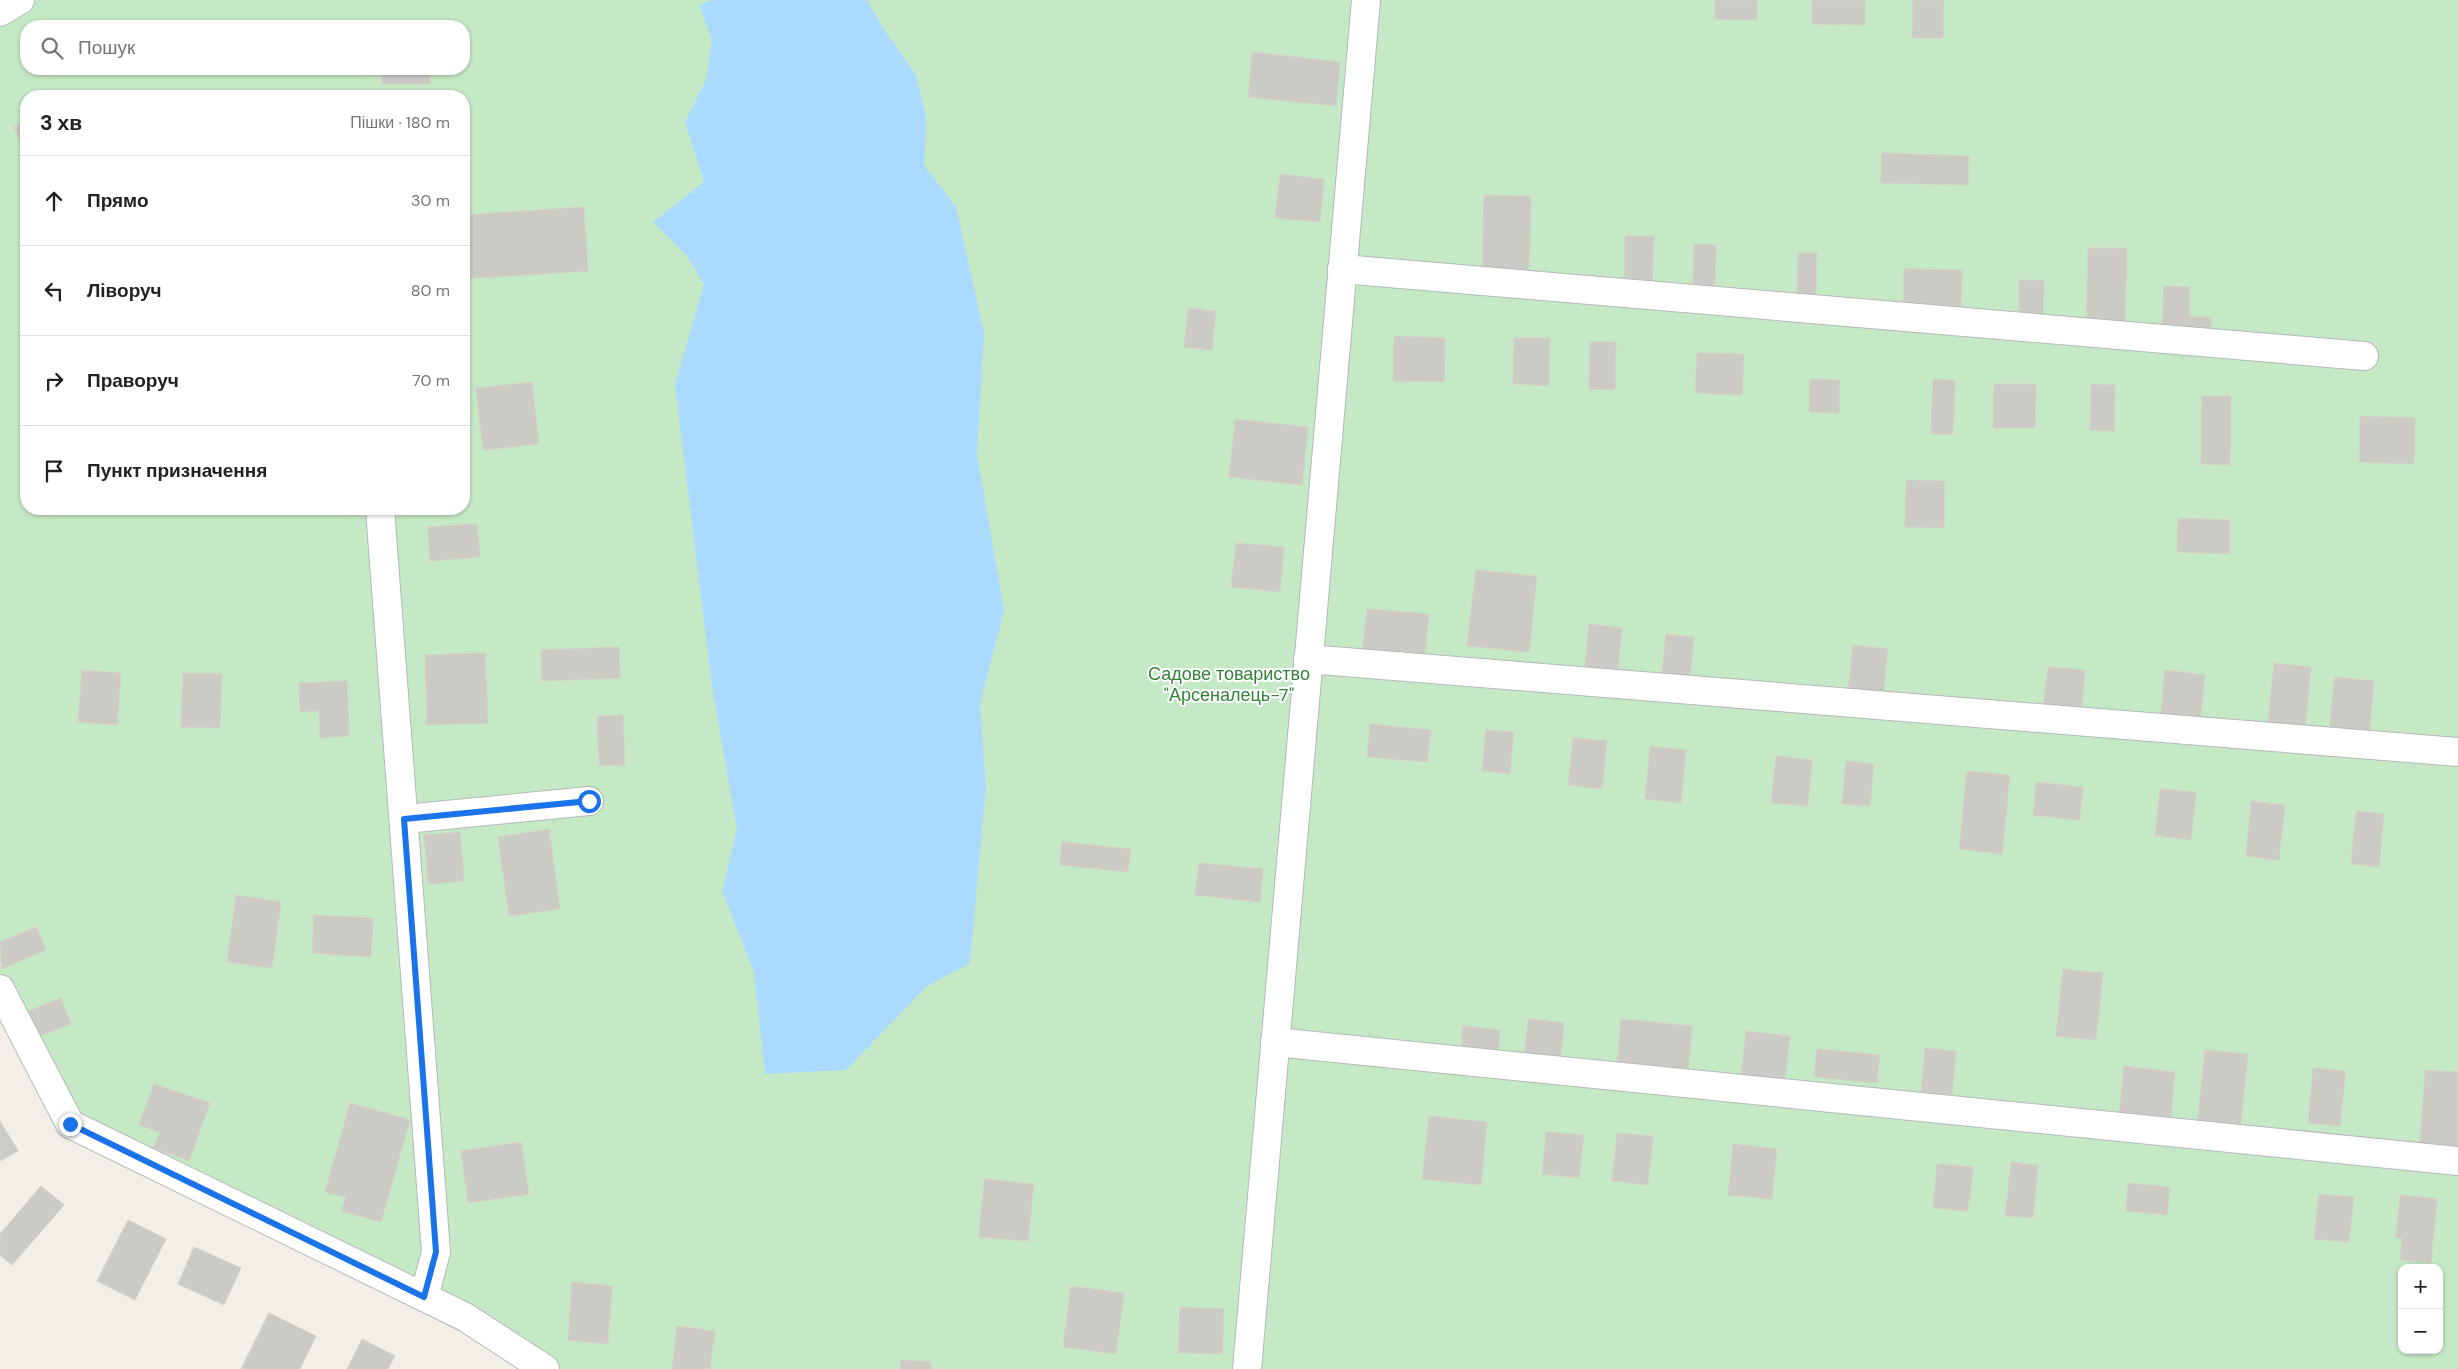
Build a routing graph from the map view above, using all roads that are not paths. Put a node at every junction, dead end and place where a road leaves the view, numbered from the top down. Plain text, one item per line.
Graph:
1 (20, 0) edge
2 (1366, 0) edge
3 (0, 12) edge
4 (1342, 269) junction
5 (2364, 356) dead end
6 (380, 515) edge
7 (1308, 659) junction
8 (2458, 752) edge
9 (589, 801) dead end
10 (404, 819) junction
11 (0, 989) edge
12 (1275, 1042) junction
13 (2458, 1161) edge
14 (424, 1297) junction
15 (545, 1369) edge
16 (1246, 1369) edge

1 - 3 street
2 - 4 street
4 - 5 street
4 - 7 street
6 - 10 street
7 - 8 street
7 - 12 street
9 - 10 street
10 - 14 street
11 - 14 street
12 - 13 street
12 - 16 street
14 - 15 street

